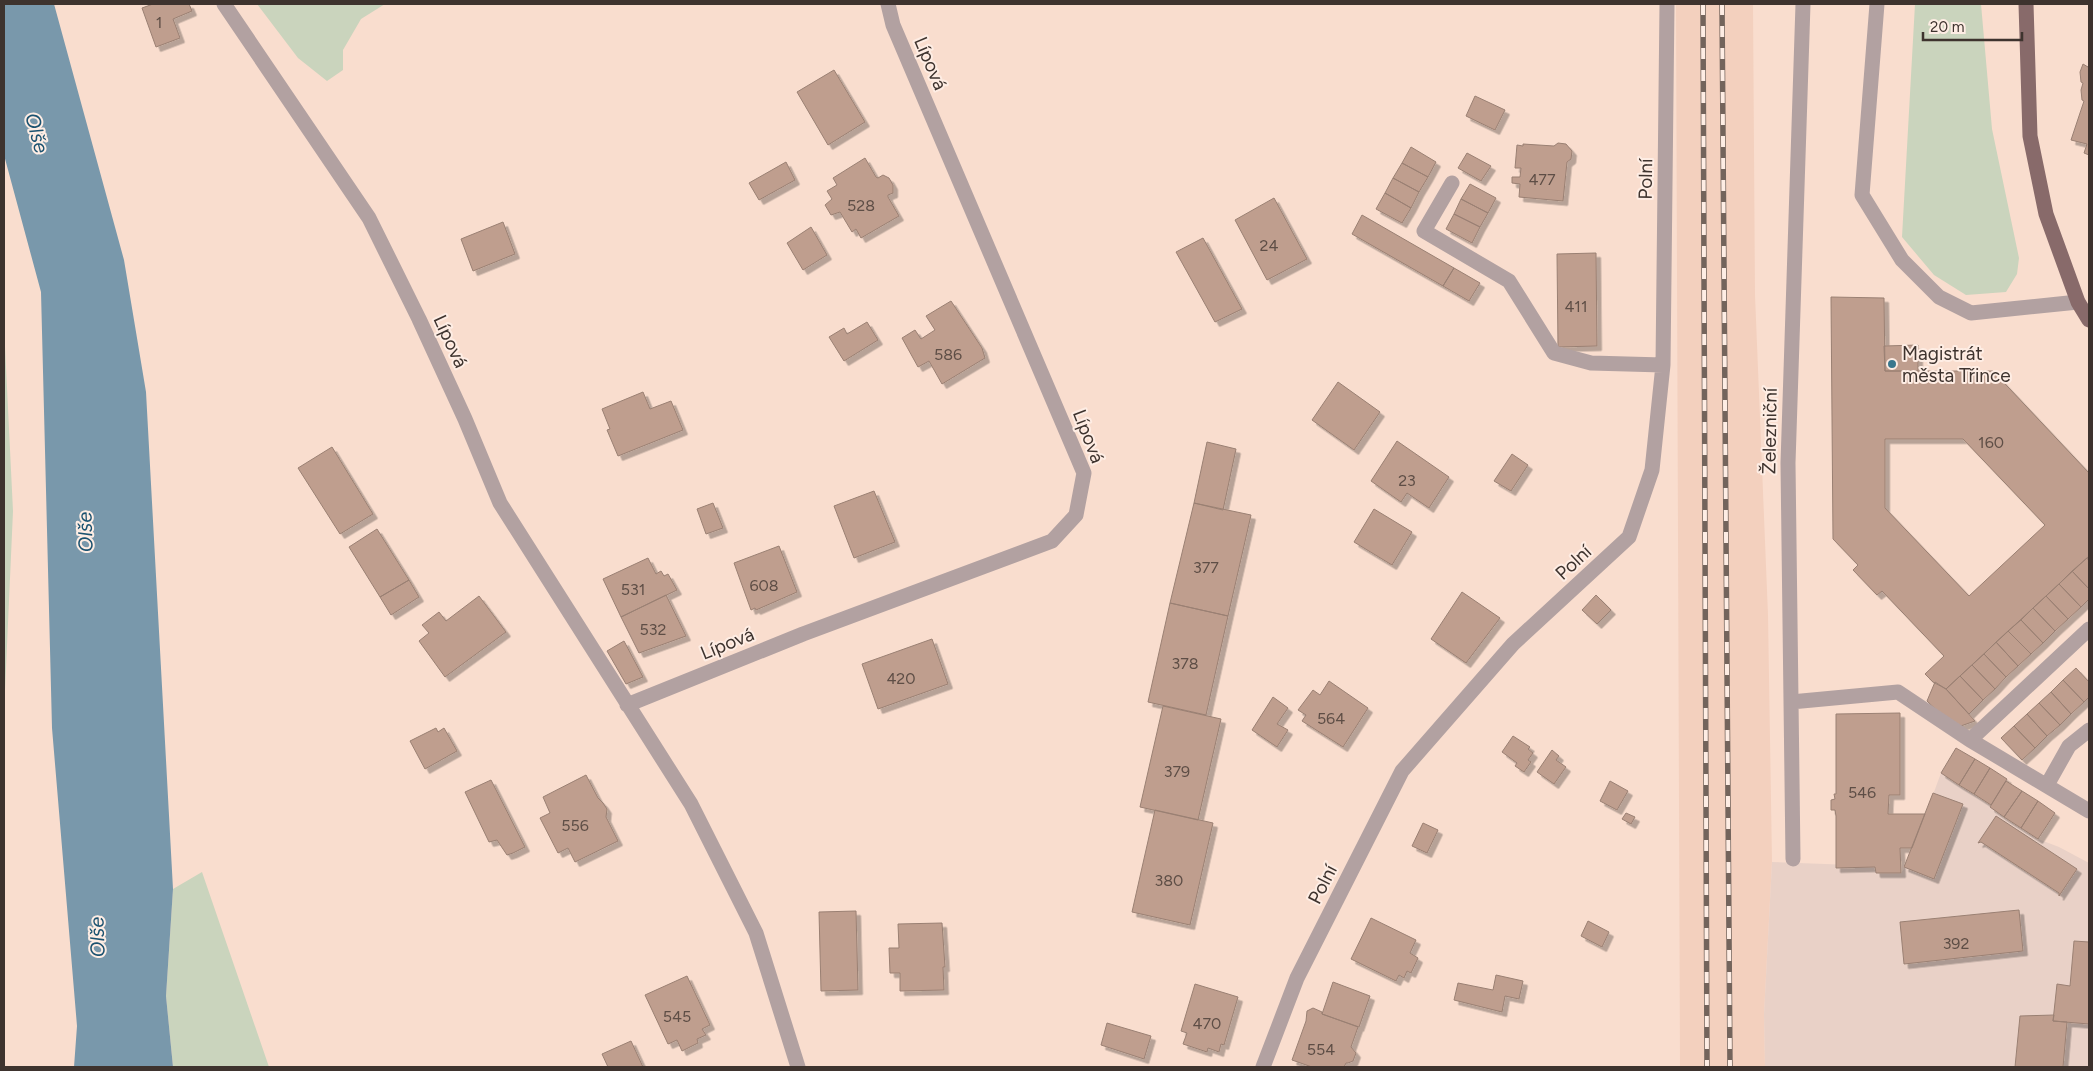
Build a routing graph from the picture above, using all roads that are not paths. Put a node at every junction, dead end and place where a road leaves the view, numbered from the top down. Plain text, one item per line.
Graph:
1 (224, 4) edge
2 (888, 4) edge
3 (1667, 4) edge
4 (1802, 4) edge
5 (1876, 4) edge
6 (2026, 4) edge
7 (1452, 183) dead end
8 (2078, 302) junction
9 (2089, 320) edge
10 (1663, 365) junction
11 (2089, 629) edge
12 (1791, 702) junction
13 (627, 704) junction
14 (2089, 730) edge
15 (1970, 740) junction
16 (2046, 785) junction
17 (2089, 811) edge
18 (1793, 859) dead end
19 (798, 1067) edge
20 (1263, 1067) edge

1 - 13 street, Lípová
2 - 13 street, Lípová
3 - 10 street, Polní
4 - 12 street, Železniční
5 - 8 street
6 - 8 main road
7 - 10 street
8 - 9 main road
10 - 20 street, Polní
11 - 15 street
12 - 15 street
12 - 18 street, Železniční
13 - 19 street, Lípová
14 - 16 street
15 - 16 street
16 - 17 street

